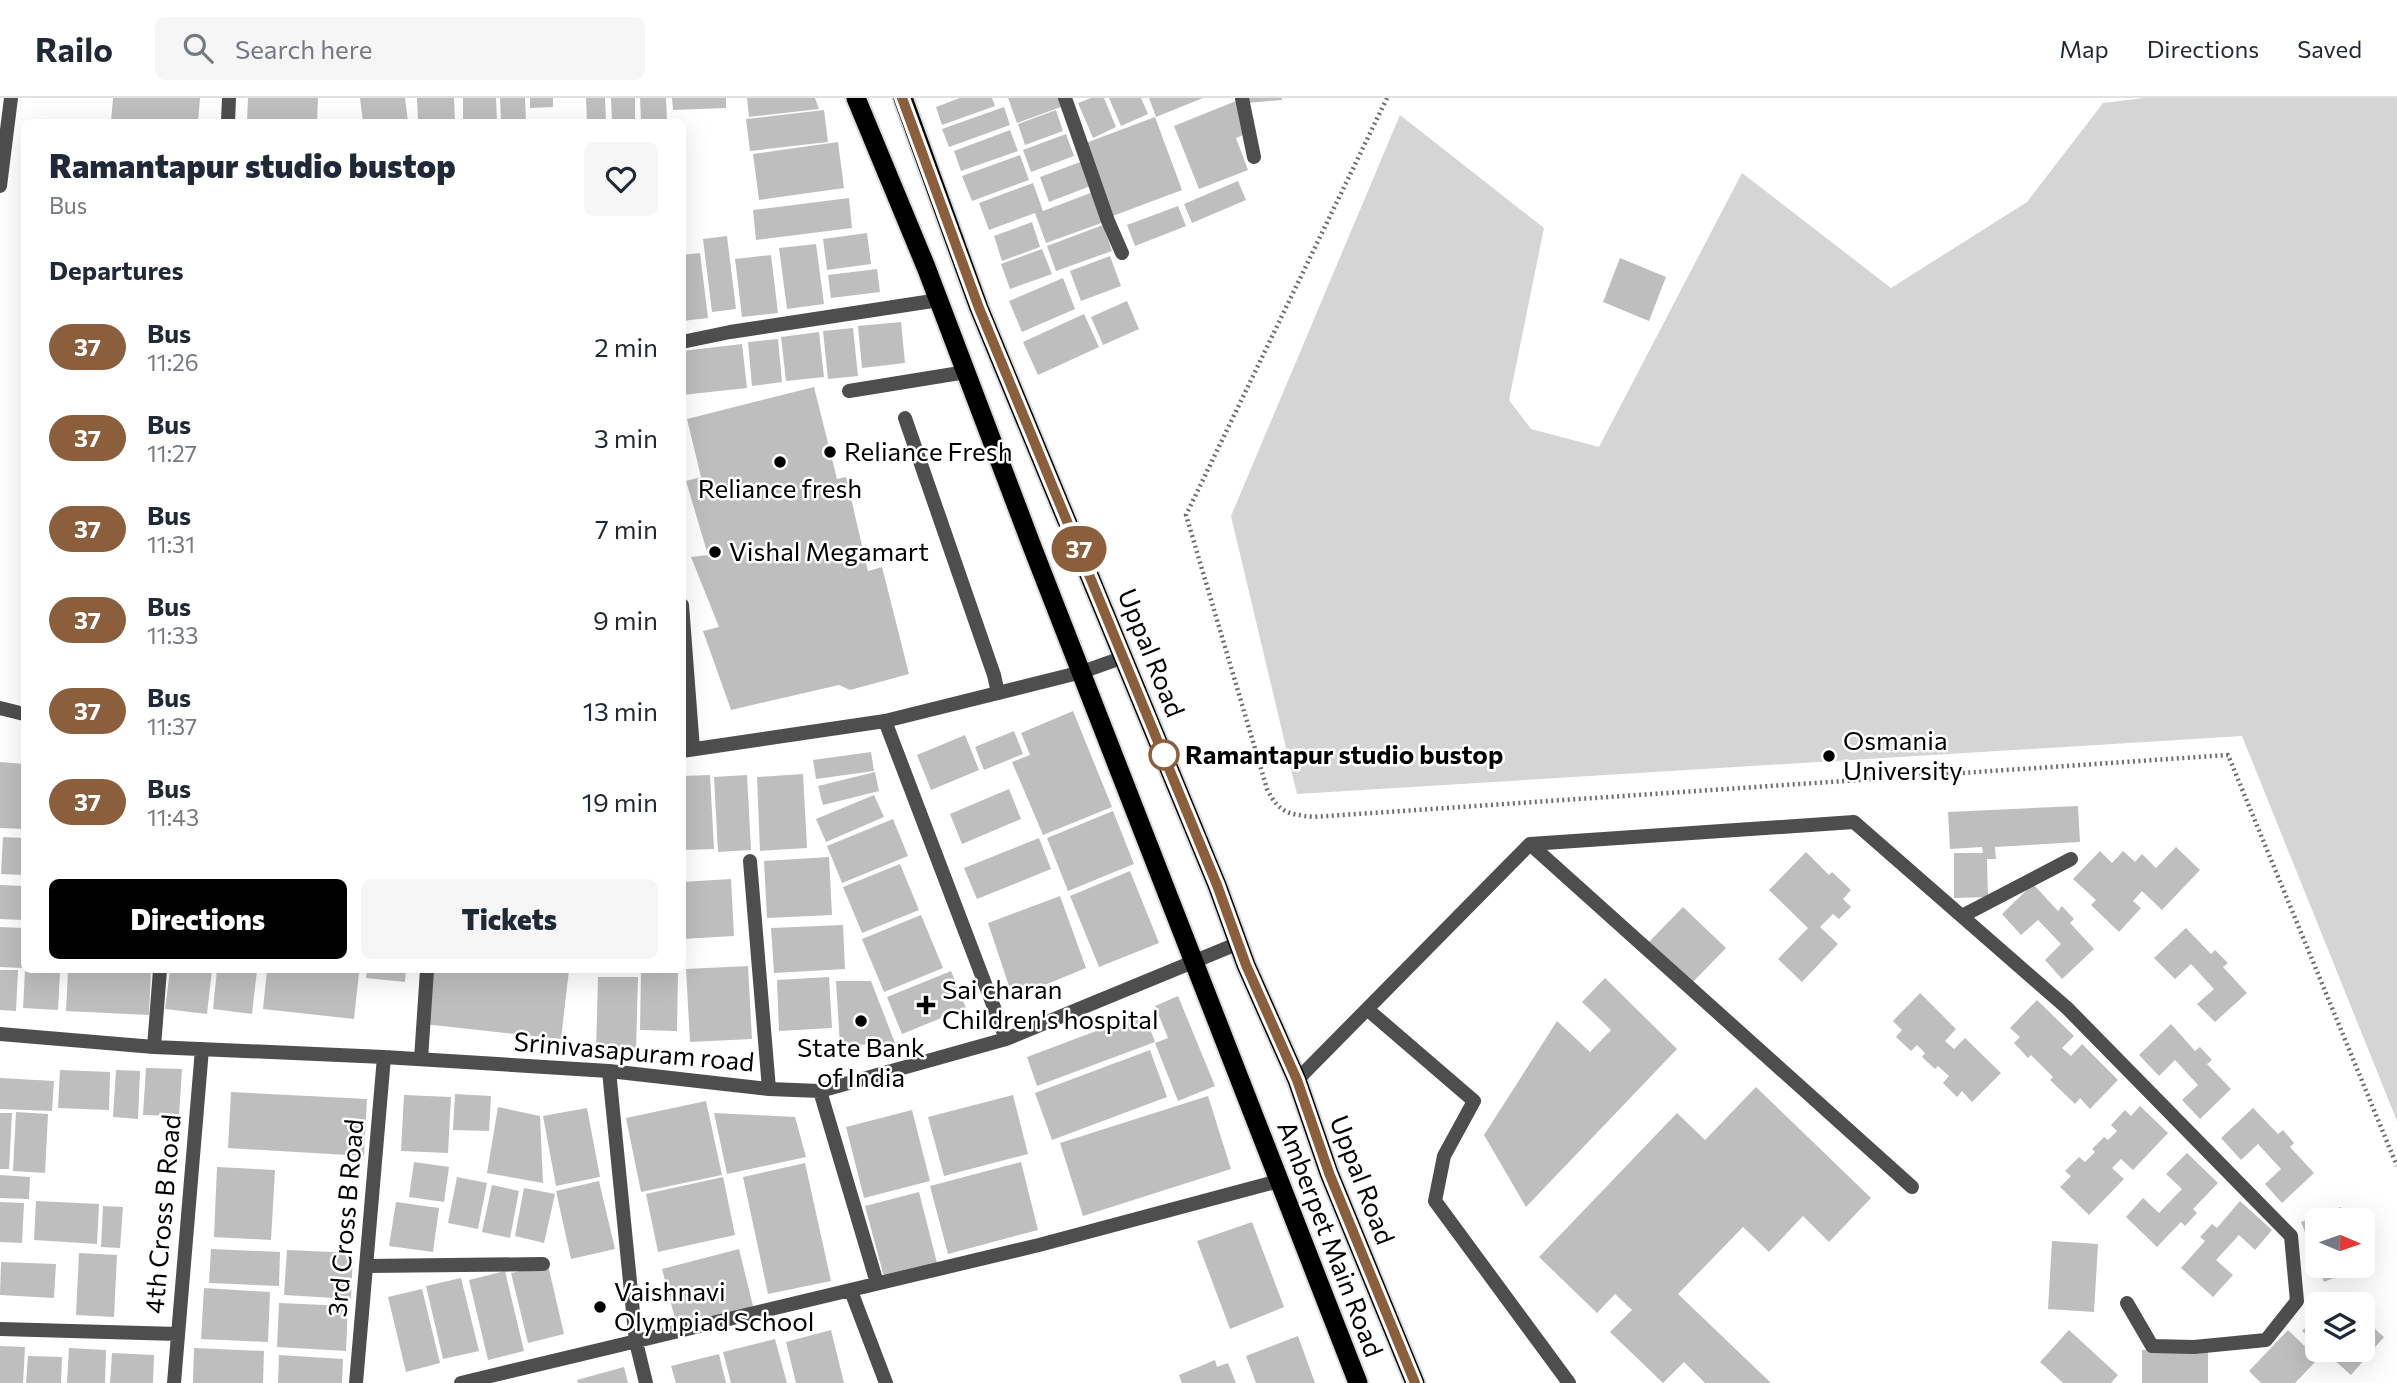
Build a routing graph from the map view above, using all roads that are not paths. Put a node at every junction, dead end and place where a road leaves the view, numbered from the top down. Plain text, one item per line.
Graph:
1 (11, 98) edge
2 (229, 98) edge
3 (856, 98) edge
4 (902, 98) edge
5 (1065, 98) edge
6 (1242, 98) edge
7 (228, 119) edge
8 (1254, 158) dead end
9 (0, 187) edge
10 (1122, 253) dead end
11 (939, 300) junction
12 (686, 341) edge
13 (966, 372) junction
14 (849, 391) dead end
15 (905, 418) dead end
16 (1124, 657) junction
17 (1082, 672) junction
18 (998, 693) junction
19 (686, 705) edge
20 (0, 708) edge
21 (21, 713) edge
22 (885, 721) junction
23 (688, 750) edge
24 (1531, 844) junction
25 (2071, 859) dead end
26 (750, 862) dead end
27 (1962, 916) junction
28 (1239, 943) junction
29 (1195, 962) junction
30 (160, 973) edge
31 (427, 973) edge
32 (1367, 1009) junction
33 (0, 1034) edge
34 (1006, 1039) junction
35 (154, 1047) junction
36 (202, 1049) junction
37 (384, 1057) junction
38 (421, 1059) junction
39 (609, 1071) junction
40 (1297, 1080) junction
41 (769, 1088) junction
42 (820, 1091) junction
43 (1279, 1181) junction
44 (1912, 1187) dead end
45 (543, 1264) dead end
46 (367, 1266) junction
47 (877, 1283) junction
48 (851, 1291) junction
49 (2127, 1303) dead end
50 (0, 1329) edge
51 (178, 1334) junction
52 (635, 1342) junction
53 (174, 1383) edge
54 (356, 1383) edge
55 (461, 1383) edge
56 (646, 1383) edge
57 (886, 1383) edge
58 (1358, 1383) edge
59 (1415, 1383) edge
60 (1569, 1383) edge

1 - 9 street
2 - 7 street
3 - 11 highway, Amberpet Main Road
4 - 16 highway, Uppal Road
5 - 10 street
6 - 8 street
11 - 12 street
11 - 13 highway, Amberpet Main Road
13 - 14 street
13 - 17 highway, Amberpet Main Road
15 - 18 street
16 - 17 street
16 - 28 highway, Uppal Road
17 - 18 street
17 - 29 highway, Amberpet Main Road
18 - 22 street
19 - 23 street
20 - 21 street
22 - 23 street
22 - 34 street
24 - 27 street
24 - 32 street
24 - 44 street
25 - 27 street
26 - 41 street
27 - 49 street
28 - 29 street, Srinivasapuram road
28 - 40 highway, Uppal Road
29 - 34 street, Srinivasapuram road
29 - 43 highway, Amberpet Main Road
30 - 35 street
31 - 38 street
32 - 40 street
32 - 60 street
33 - 35 street, Srinivasapuram road
34 - 42 street, Srinivasapuram road
35 - 36 street, Srinivasapuram road
36 - 37 street, Srinivasapuram road
36 - 51 street, 4th Cross B Road
37 - 38 street, Srinivasapuram road
37 - 46 street, 3rd Cross B Road
38 - 39 street, Srinivasapuram road
39 - 41 street, Srinivasapuram road
39 - 52 street
40 - 59 highway, Uppal Road
41 - 42 street, Srinivasapuram road
42 - 47 street
43 - 47 street
43 - 58 highway, Amberpet Main Road
45 - 46 street
46 - 54 street, 3rd Cross B Road
47 - 48 street
48 - 52 street
48 - 57 street
50 - 51 street
51 - 53 street, 4th Cross B Road
52 - 55 street
52 - 56 street

